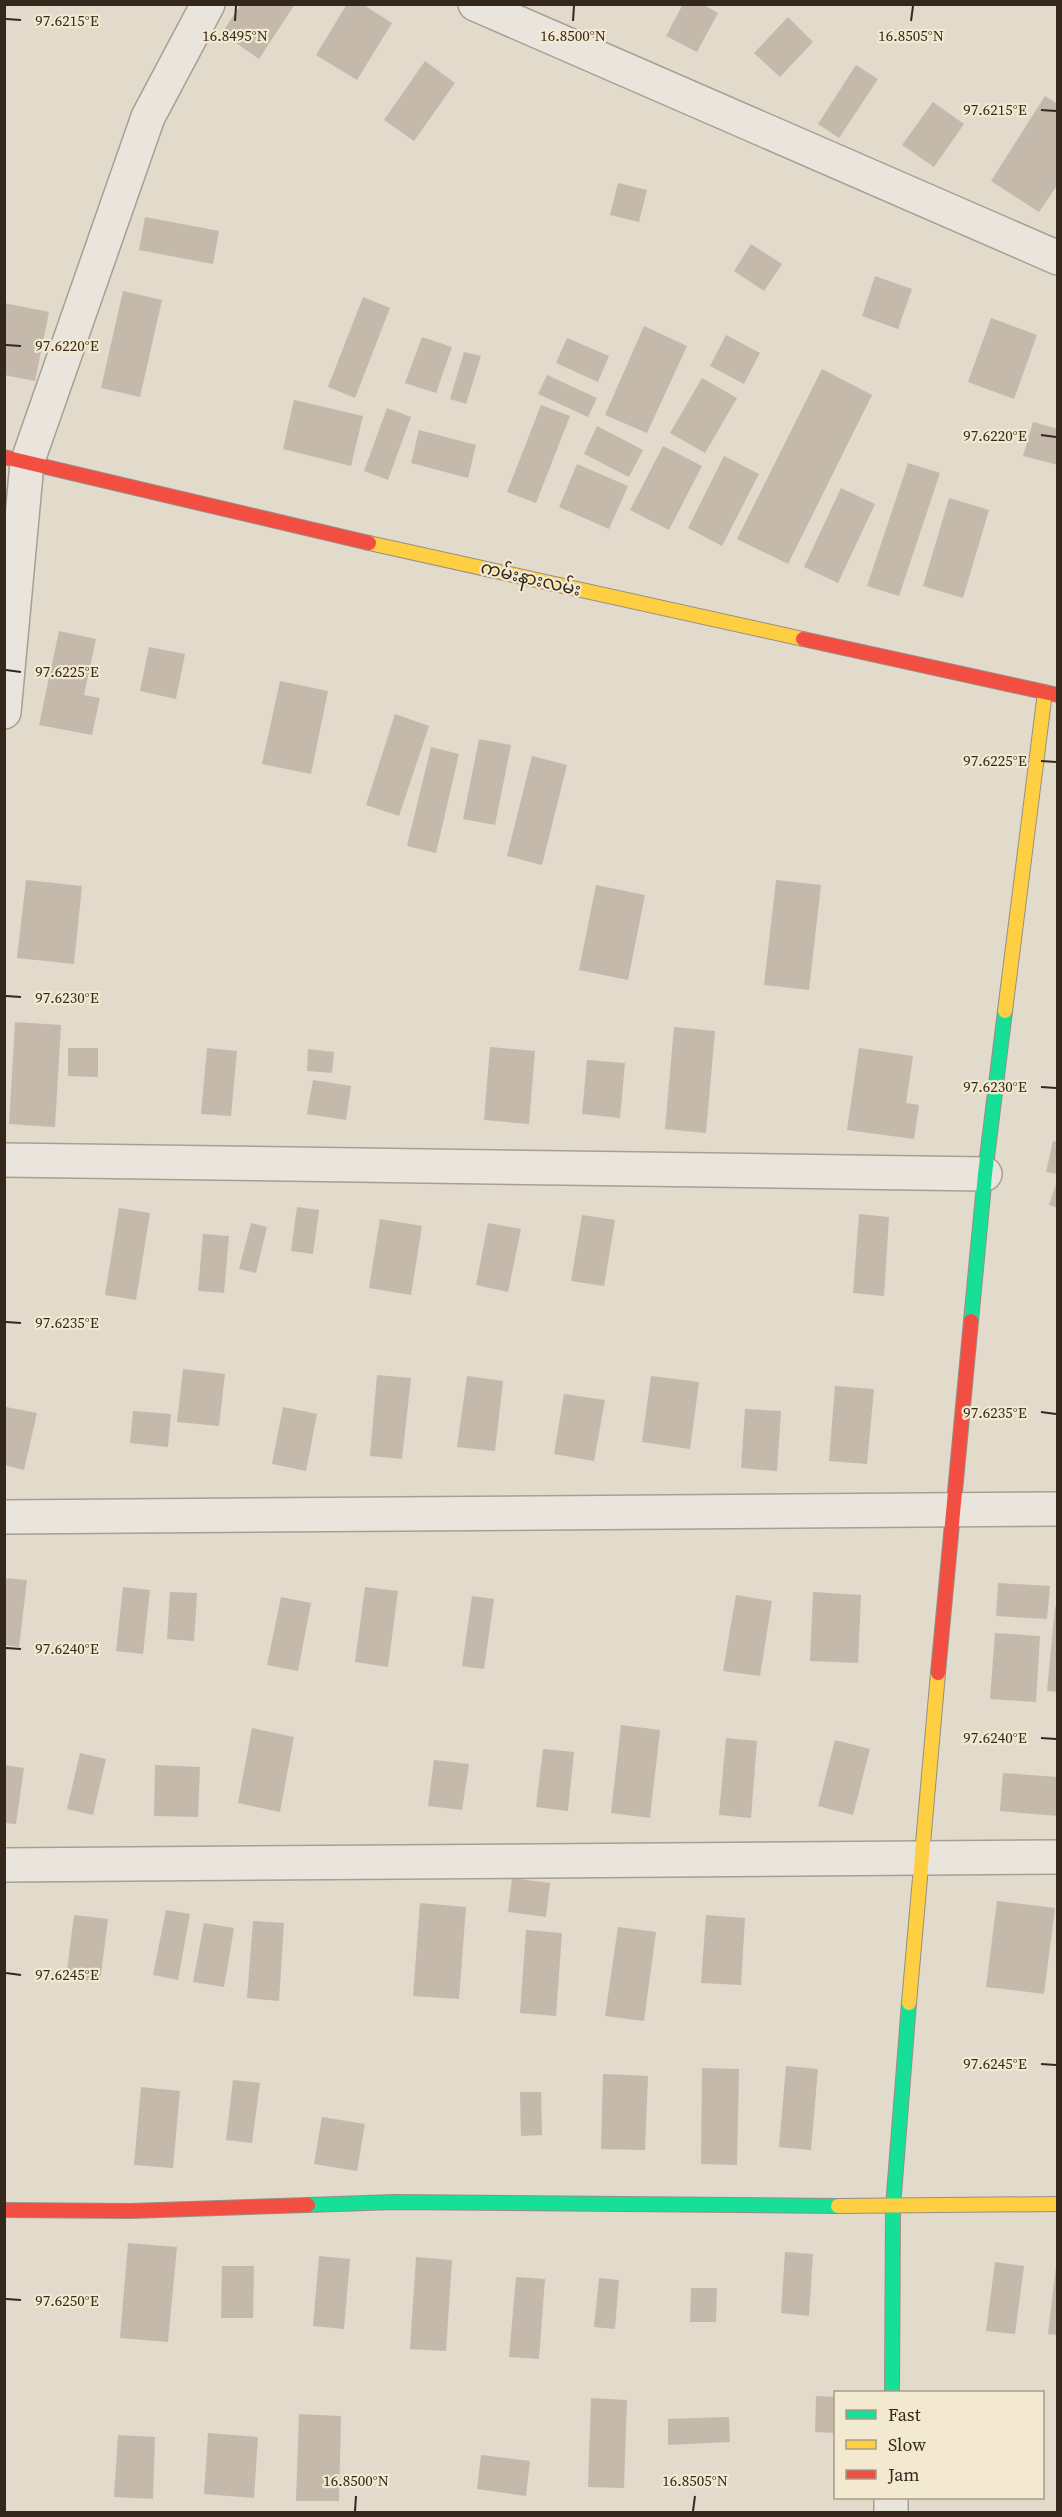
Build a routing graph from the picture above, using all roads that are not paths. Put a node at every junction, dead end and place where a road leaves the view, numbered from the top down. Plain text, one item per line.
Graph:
1 (208, 4) edge
2 (475, 4) edge
3 (1058, 258) edge
4 (16, 460) edge
5 (1051, 694) edge
6 (4, 712) edge
7 (4, 1161) edge
8 (985, 1174) junction
9 (1058, 1509) edge
10 (953, 1510) junction
11 (4, 1517) edge
12 (1058, 1857) edge
13 (920, 1858) junction
14 (4, 1865) edge
15 (1058, 2204) edge
16 (893, 2206) junction
17 (4, 2210) edge
18 (892, 2391) edge

1 - 4 street
2 - 3 street
4 - 5 street, ကမ်းနားလမ်း
4 - 6 street
5 - 8 street
7 - 8 street
8 - 10 street
9 - 10 street
10 - 11 street
10 - 13 street
12 - 13 street
13 - 14 street
13 - 16 street
15 - 16 street
16 - 17 street
16 - 18 street

